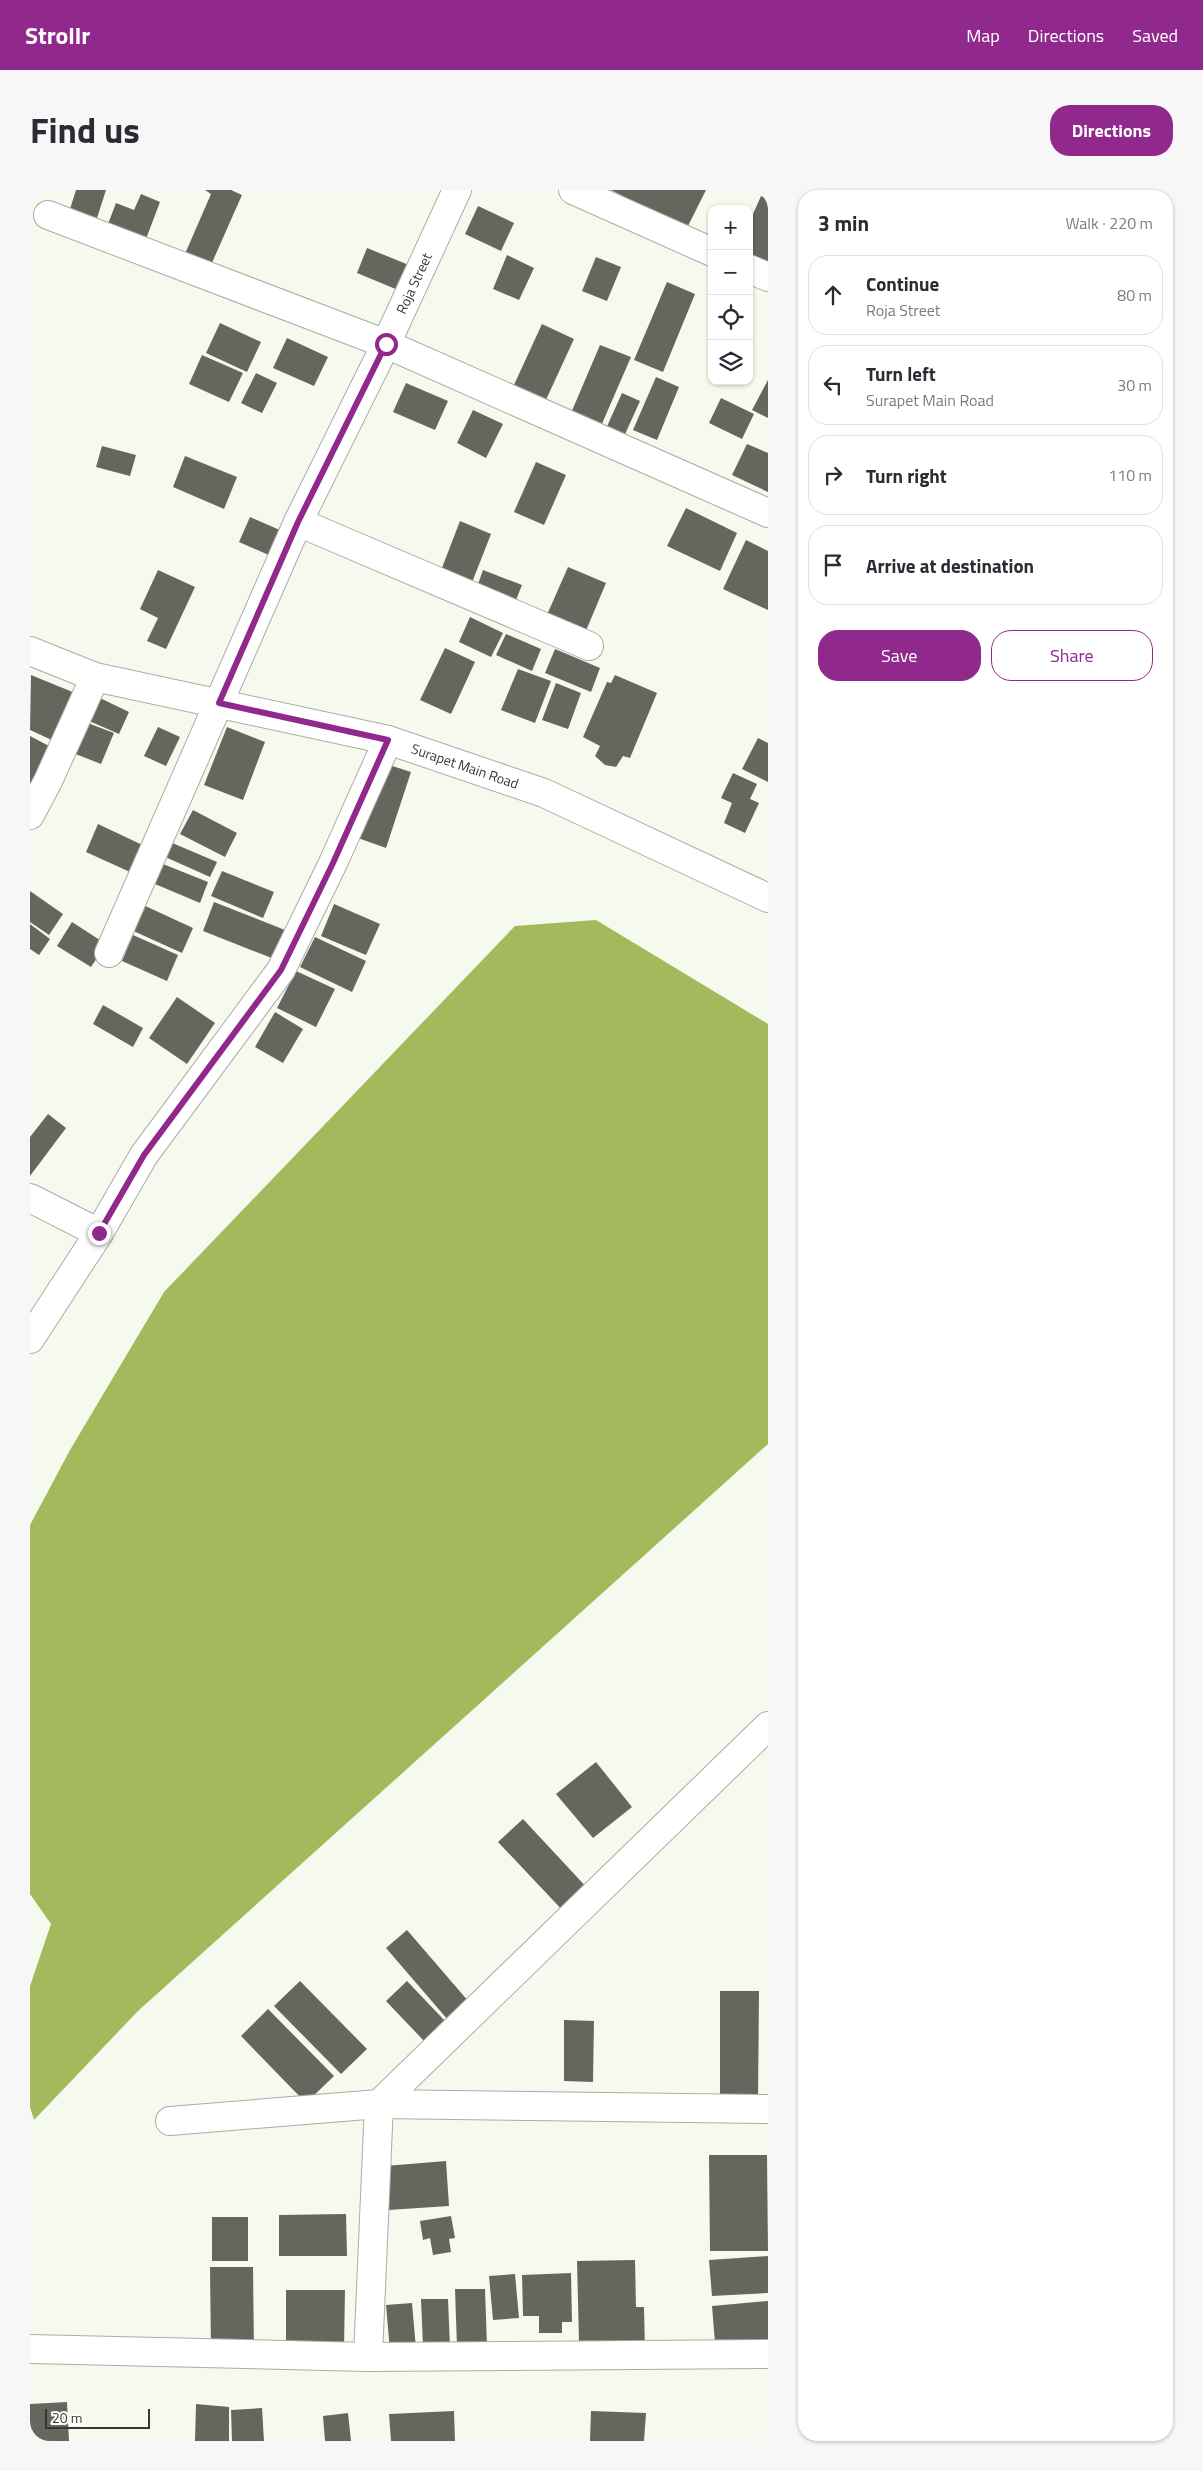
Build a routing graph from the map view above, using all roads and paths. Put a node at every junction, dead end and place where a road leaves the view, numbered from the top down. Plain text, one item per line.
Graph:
1 (457, 190) edge
2 (573, 190) edge
3 (48, 215) dead end
4 (708, 250) edge
5 (753, 271) edge
6 (768, 277) edge
7 (386, 344) junction
8 (768, 513) edge
9 (298, 522) junction
10 (589, 646) dead end
11 (30, 651) edge
12 (95, 677) junction
13 (219, 703) junction
14 (388, 740) junction
15 (30, 815) edge
16 (768, 898) edge
17 (109, 953) dead end
18 (30, 1198) edge
19 (99, 1233) junction
20 (30, 1339) edge
21 (768, 1726) edge
22 (379, 2104) junction
23 (768, 2109) edge
24 (170, 2121) dead end
25 (30, 2349) edge
26 (768, 2354) edge
27 (368, 2357) junction

1 - 7 street, Roja Street
2 - 4 street
3 - 7 street
5 - 6 street
7 - 8 street
7 - 9 street, Roja Street
9 - 10 street
9 - 13 street, Roja Street
11 - 12 street, Surapet Main Road
12 - 13 street, Surapet Main Road
12 - 15 street
13 - 14 street, Surapet Main Road
13 - 17 street, Roja Street
14 - 16 street, Surapet Main Road
14 - 19 street
18 - 19 street
19 - 20 street
21 - 22 street
22 - 23 street
22 - 24 street
22 - 27 street
25 - 27 street
26 - 27 street

